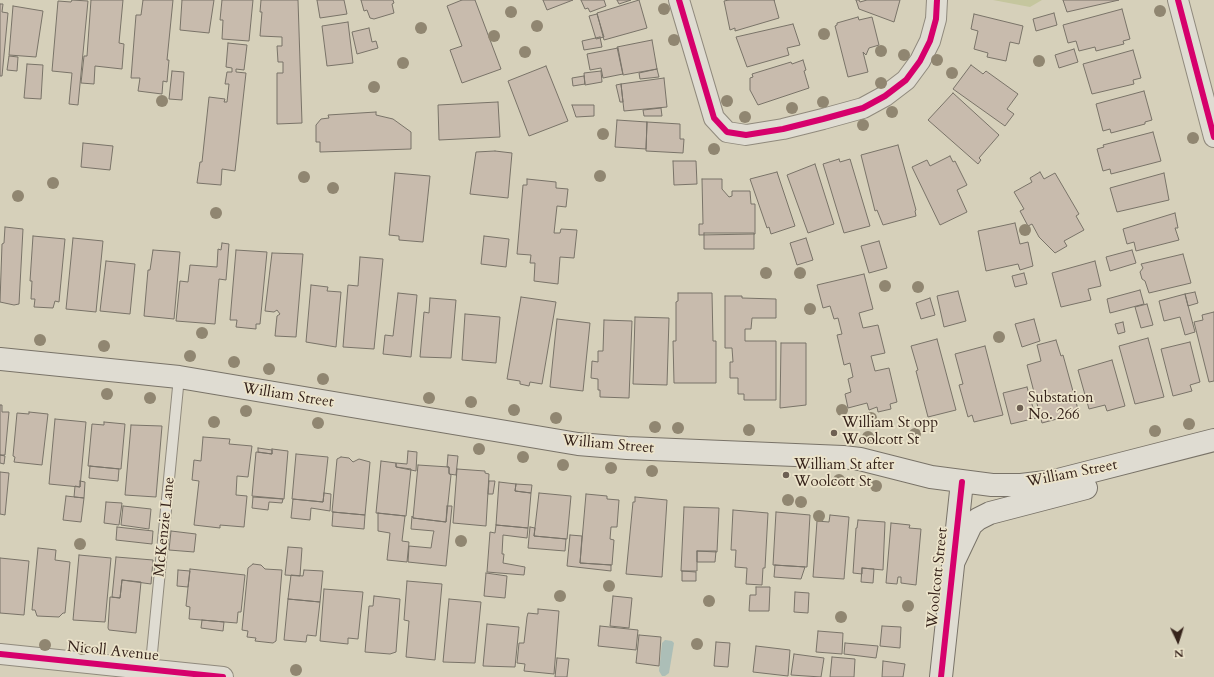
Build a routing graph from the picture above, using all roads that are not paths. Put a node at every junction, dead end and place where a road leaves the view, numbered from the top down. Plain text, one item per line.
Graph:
1 (679, 0) edge
2 (937, 0) edge
3 (1178, 0) edge
4 (1214, 137) edge
5 (0, 359) edge
6 (179, 378) junction
7 (1214, 440) edge
8 (1132, 462) junction
9 (962, 482) junction
10 (953, 563) junction
11 (0, 654) edge
12 (150, 673) edge
13 (223, 677) edge
14 (941, 677) edge

1 - 2 street
3 - 4 street
5 - 6 main road, William Street
6 - 9 main road, William Street
6 - 12 lane, McKenzie Lane
7 - 8 main road, William Street
8 - 9 main road, William Street
8 - 10 main road
9 - 10 main road, Woolcott Street
10 - 14 main road, Woolcott Street
11 - 12 street, Nicoll Avenue
12 - 13 street, Nicoll Avenue

